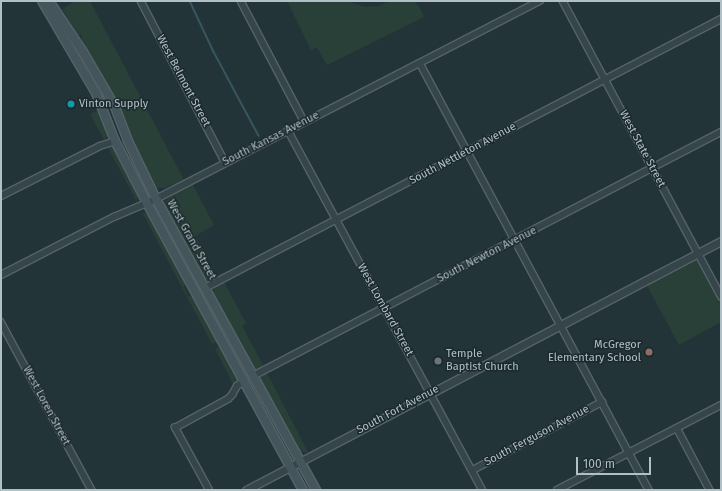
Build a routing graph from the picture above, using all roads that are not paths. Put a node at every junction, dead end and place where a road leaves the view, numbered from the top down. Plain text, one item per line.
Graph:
1 (42, 1) edge
2 (49, 1) edge
3 (141, 1) edge
4 (241, 1) edge
5 (540, 1) edge
6 (563, 1) edge
7 (721, 19) edge
8 (420, 63) junction
9 (605, 80) junction
10 (304, 121) junction
11 (288, 130) junction
12 (721, 132) edge
13 (115, 140) junction
14 (467, 152) junction
15 (225, 162) junction
16 (652, 168) junction
17 (1, 196) edge
18 (156, 199) junction
19 (146, 203) junction
20 (336, 220) junction
21 (515, 241) junction
22 (721, 241) edge
23 (698, 253) junction
24 (1, 275) edge
25 (205, 288) junction
26 (721, 296) edge
27 (384, 308) junction
28 (1, 322) edge
29 (560, 325) junction
30 (253, 376) junction
31 (244, 381) junction
32 (430, 392) junction
33 (602, 402) junction
34 (721, 405) edge
35 (677, 428) junction
36 (629, 453) junction
37 (300, 462) junction
38 (291, 466) junction
39 (473, 470) junction
40 (92, 490) edge
41 (208, 490) edge
42 (246, 490) edge
43 (303, 490) edge
44 (316, 490) edge
45 (483, 490) edge
46 (557, 490) edge
47 (649, 490) edge
48 (710, 490) edge

1 - 13 main road, West Grand Street
2 - 18 main road, West Grand Street
3 - 15 street, West Belmont Street
4 - 10 street
5 - 8 street, South Kansas Avenue
6 - 9 street, West State Street
7 - 9 street, South Nettleton Avenue
8 - 10 street, South Kansas Avenue
8 - 14 street
9 - 14 street, South Nettleton Avenue
9 - 16 street, West State Street
10 - 11 street, South Kansas Avenue
11 - 15 street, South Kansas Avenue
11 - 20 street, West Lombard Street
12 - 16 street, South Newton Avenue
13 - 17 street
13 - 19 main road, West Grand Street
14 - 20 street, South Nettleton Avenue
14 - 21 street
15 - 18 street, South Kansas Avenue
16 - 21 street, South Newton Avenue
16 - 23 street, West State Street
18 - 19 street, South Kansas Avenue
18 - 25 main road, West Grand Street
19 - 24 street, South Kansas Avenue
19 - 31 main road, West Grand Street
20 - 25 street, South Nettleton Avenue
20 - 27 street, West Lombard Street
21 - 27 street, South Newton Avenue
21 - 29 street
22 - 23 street, South Fort Avenue
23 - 26 street, West State Street
23 - 29 street, South Fort Avenue
25 - 30 main road, West Grand Street
27 - 30 street, South Newton Avenue
27 - 32 street, West Lombard Street
28 - 40 street, West Loren Street
29 - 32 street, South Fort Avenue
29 - 33 street
30 - 37 main road, West Grand Street
31 - 38 main road, West Grand Street
31 - 41 street
32 - 37 street, South Fort Avenue
32 - 39 street, West Lombard Street
33 - 36 street
33 - 39 street, South Ferguson Avenue
34 - 35 street
35 - 36 street
35 - 48 street
36 - 46 street
36 - 47 street
37 - 38 street, South Fort Avenue
37 - 44 main road, West Grand Street
38 - 42 street, South Fort Avenue
38 - 43 main road, West Grand Street
39 - 45 street, West Lombard Street

